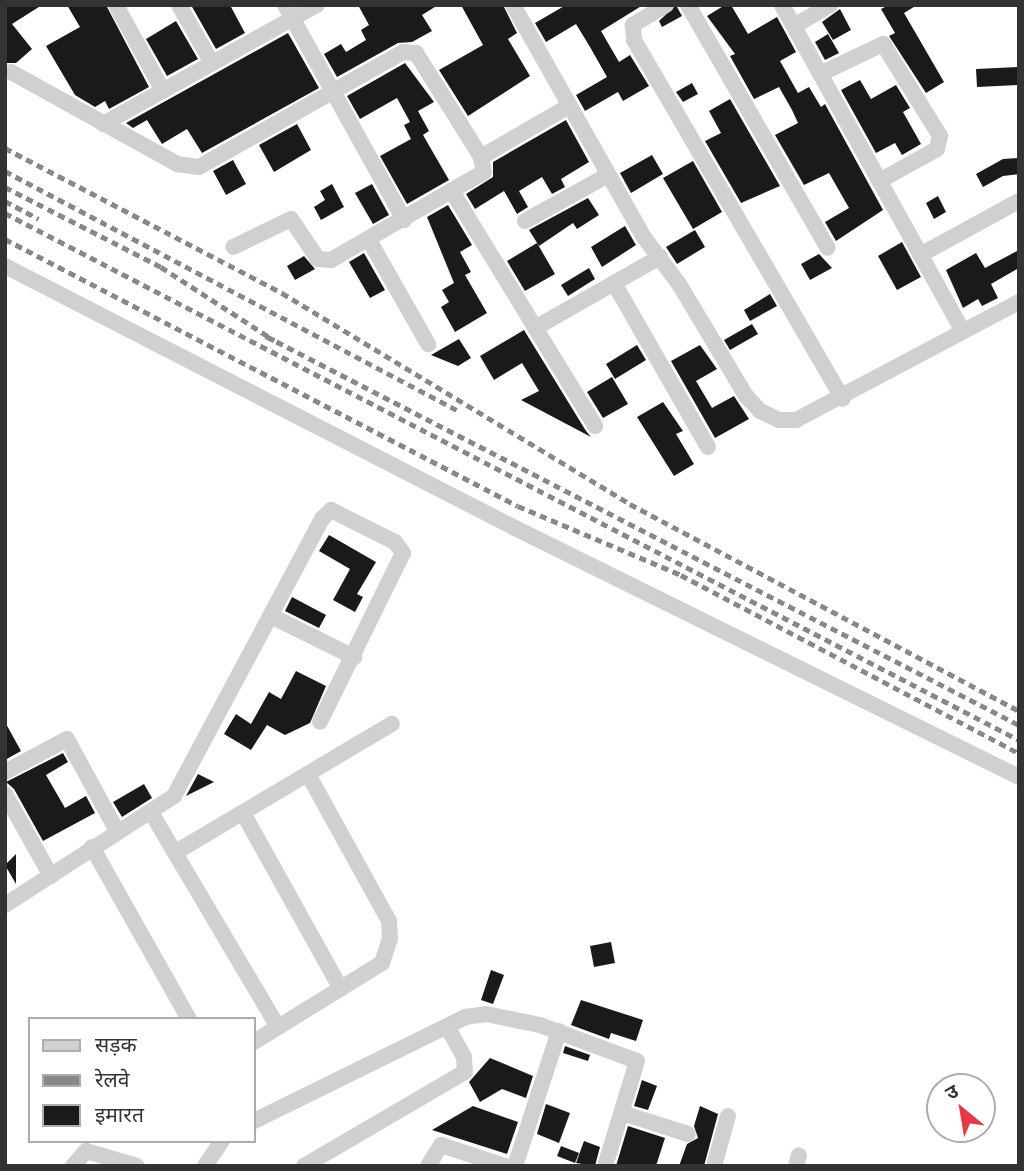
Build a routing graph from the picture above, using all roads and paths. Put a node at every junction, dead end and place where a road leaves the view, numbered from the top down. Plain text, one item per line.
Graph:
1 (116, 5) edge
2 (179, 5) edge
3 (317, 5) edge
4 (513, 5) edge
5 (666, 5) edge
6 (688, 5) edge
7 (782, 5) edge
8 (830, 5) edge
9 (289, 13) edge
10 (794, 26) junction
11 (212, 63) junction
12 (11, 72) dead end
13 (820, 74) junction
14 (163, 91) junction
15 (334, 91) junction
16 (569, 106) junction
17 (103, 124) junction
18 (481, 157) junction
19 (608, 175) junction
20 (879, 181) junction
21 (453, 193) junction
22 (1017, 202) edge
23 (404, 220) junction
24 (525, 221) dead end
25 (369, 240) junction
26 (233, 247) dead end
27 (828, 248) dead end
28 (920, 255) junction
29 (660, 257) junction
30 (5, 265) edge
31 (614, 283) junction
32 (1019, 302) edge
33 (535, 328) junction
34 (962, 330) junction
35 (428, 344) dead end
36 (843, 399) junction
37 (595, 426) dead end
38 (708, 447) dead end
39 (271, 615) junction
40 (354, 657) junction
41 (320, 722) dead end
42 (392, 723) dead end
43 (5, 772) edge
44 (308, 774) junction
45 (1019, 777) edge
46 (5, 794) edge
47 (243, 813) junction
48 (152, 814) junction
49 (117, 831) junction
50 (92, 848) junction
51 (176, 852) junction
52 (51, 876) junction
53 (5, 905) edge
54 (341, 989) junction
55 (188, 1017) edge
56 (447, 1026) junction
57 (278, 1027) junction
58 (559, 1031) junction
59 (256, 1041) edge
60 (622, 1113) junction
61 (728, 1116) dead end
62 (256, 1120) edge
63 (688, 1134) dead end
64 (221, 1143) edge
65 (74, 1166) edge
66 (137, 1166) edge
67 (205, 1166) edge
68 (304, 1166) edge
69 (428, 1166) edge
70 (505, 1166) edge
71 (514, 1166) edge
72 (604, 1166) edge
73 (714, 1166) edge

1 - 14 street
2 - 11 street
3 - 9 street
4 - 16 street
5 - 36 street
6 - 27 street
7 - 10 street
8 - 10 street
9 - 11 street
9 - 15 street
10 - 13 street
11 - 14 street
12 - 17 street
13 - 20 street
13 - 20 street
14 - 17 street
15 - 17 street
15 - 18 street
15 - 23 street
16 - 18 street
16 - 19 street
18 - 21 street
19 - 24 street
19 - 29 street
20 - 28 street
21 - 23 street
21 - 33 street
22 - 28 street
23 - 25 street
25 - 26 street
25 - 35 street
28 - 34 street
29 - 31 street
29 - 36 street
30 - 45 street
31 - 33 street
31 - 38 street
32 - 34 street
33 - 37 street
34 - 36 street
39 - 40 street
39 - 40 street
39 - 48 street
40 - 41 street
42 - 44 street
43 - 49 street
44 - 47 street
44 - 54 street
46 - 52 street
47 - 51 street
47 - 54 street
48 - 49 street
48 - 51 street
49 - 50 street
50 - 52 street
50 - 55 street
51 - 57 street
52 - 53 street
54 - 57 street
56 - 58 street
56 - 62 street
56 - 68 street
57 - 59 street
58 - 60 street
58 - 71 street
60 - 63 street
60 - 72 street
61 - 73 street
64 - 67 street
65 - 66 street
69 - 70 street

